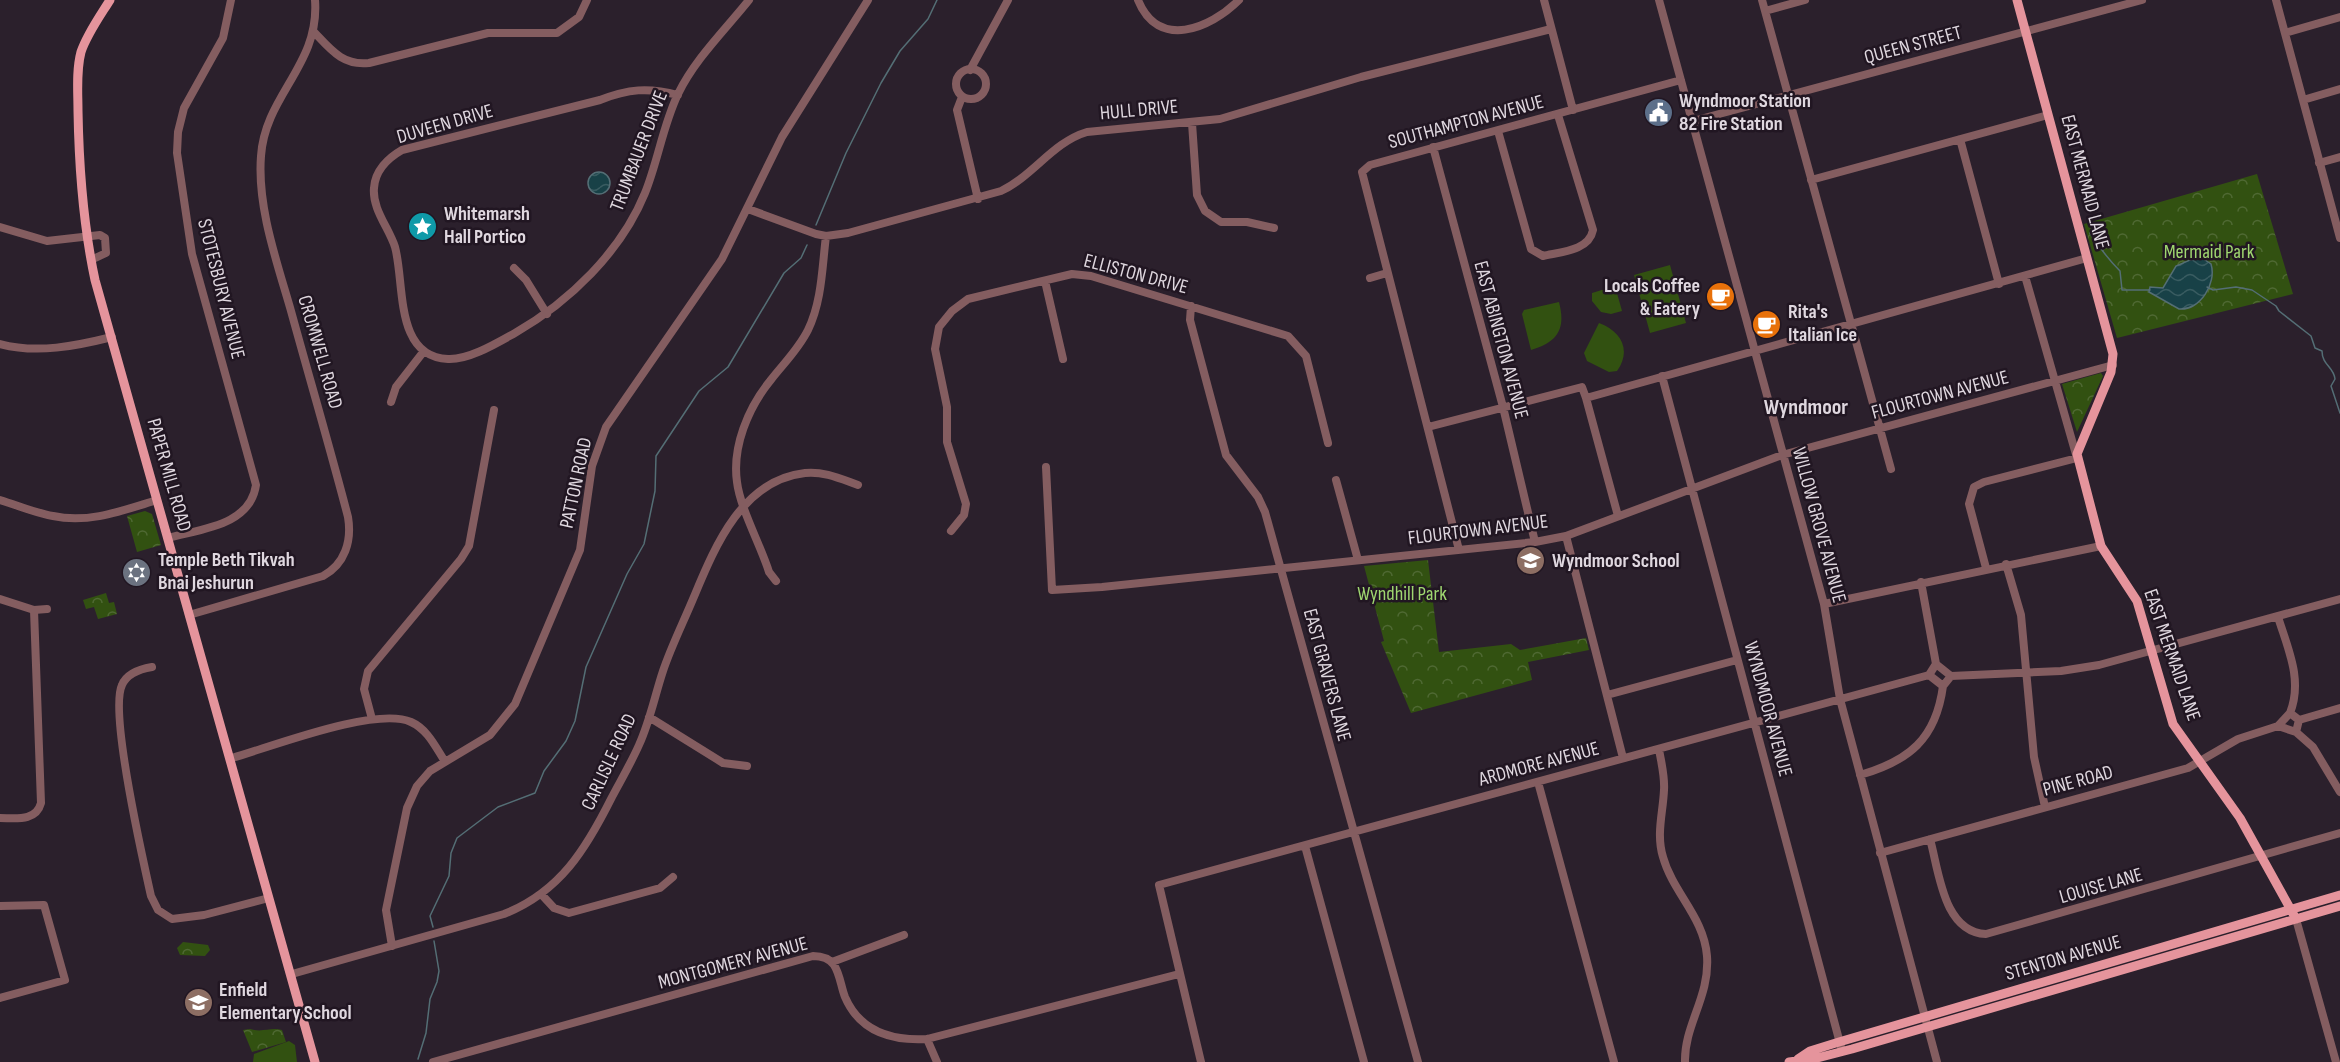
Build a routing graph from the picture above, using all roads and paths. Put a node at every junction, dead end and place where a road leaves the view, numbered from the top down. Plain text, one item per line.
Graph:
1 (110, 0) edge
2 (231, 0) edge
3 (315, 0) edge
4 (587, 0) edge
5 (749, 0) edge
6 (868, 0) edge
7 (1008, 0) edge
8 (1138, 0) edge
9 (1239, 0) edge
10 (1544, 0) edge
11 (1659, 0) edge
12 (1762, 0) edge
13 (1805, 0) edge
14 (2017, 0) edge
15 (2142, 0) edge
16 (2276, 0) edge
17 (1765, 11) junction
18 (2340, 17) edge
19 (1551, 29) junction
20 (2025, 31) junction
21 (314, 32) junction
22 (2285, 33) junction
23 (970, 70) junction
24 (1681, 80) junction
25 (2340, 89) edge
26 (678, 95) junction
27 (1787, 96) junction
28 (962, 97) junction
29 (2303, 100) junction
30 (1573, 110) junction
31 (1558, 115) junction
32 (2048, 115) junction
33 (1693, 121) junction
34 (1192, 123) junction
35 (1498, 130) junction
36 (1960, 139) junction
37 (1433, 147) junction
38 (2340, 157) edge
39 (2319, 163) junction
40 (1811, 180) junction
41 (978, 199) junction
42 (748, 209) junction
43 (2338, 222) edge
44 (0, 226) edge
45 (1274, 228) dead end
46 (86, 235) junction
47 (825, 236) junction
48 (2340, 238) edge
49 (2087, 258) junction
50 (91, 261) junction
51 (514, 268) dead end
52 (1387, 273) junction
53 (2025, 276) junction
54 (1370, 278) dead end
55 (1046, 281) junction
56 (1999, 284) junction
57 (1191, 306) junction
58 (547, 314) junction
59 (1850, 324) junction
60 (112, 338) junction
61 (2, 344) edge
62 (1756, 350) junction
63 (424, 351) junction
64 (0, 355) edge
65 (1063, 359) dead end
66 (2113, 365) junction
67 (1662, 376) junction
68 (2056, 382) junction
69 (1586, 398) junction
70 (391, 402) dead end
71 (1503, 407) junction
72 (494, 410) dead end
73 (1428, 427) junction
74 (1880, 427) junction
75 (1328, 442) dead end
76 (1782, 454) junction
77 (2077, 458) junction
78 (1046, 467) dead end
79 (1891, 469) dead end
80 (1336, 480) dead end
81 (858, 485) dead end
82 (1694, 489) junction
83 (0, 500) edge
84 (158, 501) junction
85 (744, 505) junction
86 (1618, 516) junction
87 (951, 531) dead end
88 (1566, 536) junction
89 (168, 538) junction
90 (1535, 542) junction
91 (2101, 546) junction
92 (1460, 550) junction
93 (1358, 560) junction
94 (2006, 564) junction
95 (1280, 568) junction
96 (1986, 568) junction
97 (776, 581) dead end
98 (1921, 582) junction
99 (2340, 598) edge
100 (0, 599) edge
101 (1824, 604) junction
102 (47, 609) dead end
103 (34, 610) junction
104 (189, 615) junction
105 (2278, 617) junction
106 (2152, 652) junction
107 (1737, 660) junction
108 (1936, 664) junction
109 (152, 667) dead end
110 (2025, 672) junction
111 (1929, 675) junction
112 (1951, 675) junction
113 (1943, 686) junction
114 (1607, 695) junction
115 (1840, 699) junction
116 (2340, 708) edge
117 (2290, 713) junction
118 (649, 717) junction
119 (372, 719) junction
120 (2299, 720) junction
121 (1755, 722) junction
122 (2278, 726) junction
123 (2296, 732) junction
124 (1659, 749) junction
125 (232, 758) junction
126 (1623, 758) junction
127 (444, 760) junction
128 (2201, 763) junction
129 (747, 766) dead end
130 (1860, 775) junction
131 (1538, 782) junction
132 (2340, 792) edge
133 (2045, 807) junction
134 (0, 818) edge
135 (1353, 832) junction
136 (2340, 833) edge
137 (1930, 839) junction
138 (1305, 846) junction
139 (1880, 853) junction
140 (2262, 856) junction
141 (673, 878) dead end
142 (542, 895) junction
143 (2340, 896) edge
144 (269, 898) junction
145 (0, 906) edge
146 (2340, 906) edge
147 (2294, 914) junction
148 (904, 935) dead end
149 (392, 946) junction
150 (832, 962) junction
151 (292, 974) junction
152 (1179, 974) junction
153 (0, 998) edge
154 (1925, 1022) junction
155 (927, 1039) junction
156 (1841, 1047) junction
157 (1795, 1061) edge
158 (315, 1062) edge
159 (433, 1062) edge
160 (937, 1062) edge
161 (1201, 1062) edge
162 (1364, 1062) edge
163 (1418, 1062) edge
164 (1614, 1062) edge
165 (1684, 1062) edge
166 (1937, 1062) edge
167 (2336, 1062) edge

1 - 46 main road, PAPER MILL ROAD
2 - 89 street, STOTESBURY AVENUE
3 - 21 street, CROMWELL ROAD
4 - 21 street
5 - 26 street, TRUMBAUER DRIVE
6 - 42 street, PATTON ROAD
7 - 23 street
8 - 9 street
10 - 19 street
11 - 24 street, WILLOW GROVE AVENUE
12 - 17 street
13 - 17 street
14 - 20 main road, EAST MERMAID LANE
15 - 20 street, QUEEN STREET
16 - 22 street
17 - 27 street
18 - 22 street
19 - 30 street
19 - 34 street, HULL DRIVE
20 - 27 street, QUEEN STREET
20 - 32 main road, EAST MERMAID LANE
21 - 104 street, CROMWELL ROAD
22 - 29 street
23 - 28 street
23 - 28 street
24 - 30 street, SOUTHAMPTON AVENUE
24 - 33 street, WILLOW GROVE AVENUE
25 - 29 street
26 - 58 street, TRUMBAUER DRIVE
26 - 63 street, DUVEEN DRIVE
27 - 33 street, QUEEN STREET
27 - 40 street
28 - 41 street
29 - 39 street
30 - 31 street, SOUTHAMPTON AVENUE
31 - 35 street, SOUTHAMPTON AVENUE
31 - 35 street
32 - 36 street
32 - 49 main road, EAST MERMAID LANE
33 - 62 street, WILLOW GROVE AVENUE
34 - 41 street, HULL DRIVE
34 - 45 street
35 - 37 street, SOUTHAMPTON AVENUE
36 - 40 street
36 - 56 street
37 - 52 street, SOUTHAMPTON AVENUE
37 - 71 street, EAST ABINGTON AVENUE
38 - 39 street
39 - 43 street
40 - 59 street
41 - 47 street, HULL DRIVE
42 - 47 street
42 - 127 street, PATTON ROAD
43 - 48 street
44 - 46 street
46 - 50 main road, PAPER MILL ROAD
46 - 50 street
47 - 85 street
49 - 53 street
49 - 66 main road, EAST MERMAID LANE
50 - 60 main road, PAPER MILL ROAD
51 - 58 street
52 - 54 street
52 - 73 street
53 - 56 street
53 - 68 street
55 - 57 street, ELLISTON DRIVE
55 - 65 street
55 - 87 street, ELLISTON DRIVE
56 - 59 street
57 - 75 street, ELLISTON DRIVE
57 - 95 street, EAST GRAVERS LANE
58 - 63 street, TRUMBAUER DRIVE
59 - 62 street
59 - 74 street
60 - 61 street
60 - 84 main road, PAPER MILL ROAD
61 - 64 street
62 - 67 street
62 - 76 street, WILLOW GROVE AVENUE
63 - 70 street
66 - 68 street, FLOURTOWN AVENUE
66 - 77 main road
67 - 69 street
67 - 82 street, WYNDMOOR AVENUE
68 - 74 street, FLOURTOWN AVENUE
68 - 77 street
69 - 71 street
69 - 86 street
71 - 73 street
71 - 90 street, EAST ABINGTON AVENUE
72 - 119 street
73 - 92 street
74 - 76 street, FLOURTOWN AVENUE
74 - 79 street
76 - 82 street, FLOURTOWN AVENUE
76 - 101 street, WILLOW GROVE AVENUE
77 - 91 main road, EAST MERMAID LANE
77 - 96 street
78 - 95 street, FLOURTOWN AVENUE
80 - 93 street
81 - 85 street, CARLISLE ROAD
82 - 86 street, FLOURTOWN AVENUE
82 - 107 street, WYNDMOOR AVENUE
83 - 84 street
84 - 89 main road, PAPER MILL ROAD
85 - 97 street
85 - 118 street, CARLISLE ROAD
86 - 88 street, FLOURTOWN AVENUE
88 - 90 street, FLOURTOWN AVENUE
88 - 114 street
89 - 104 main road, PAPER MILL ROAD
90 - 92 street, FLOURTOWN AVENUE
91 - 94 street
91 - 106 main road, EAST MERMAID LANE
92 - 93 street, FLOURTOWN AVENUE
93 - 95 street, FLOURTOWN AVENUE
94 - 96 street
94 - 110 street
95 - 135 street, EAST GRAVERS LANE
96 - 98 street
98 - 101 street
98 - 108 street
99 - 105 street
100 - 103 street
101 - 115 street, WILLOW GROVE AVENUE
102 - 103 street
103 - 134 street
104 - 125 main road, PAPER MILL ROAD
105 - 106 street
105 - 117 street
106 - 110 street
106 - 128 main road, EAST MERMAID LANE
107 - 114 street
107 - 121 street, WYNDMOOR AVENUE
108 - 111 street
108 - 112 street
109 - 144 street
110 - 112 street
110 - 133 street
111 - 113 street
111 - 115 street, ARDMORE AVENUE
112 - 113 street
113 - 130 street
114 - 126 street
115 - 121 street, ARDMORE AVENUE
115 - 130 street, WILLOW GROVE AVENUE
116 - 120 street
117 - 120 street
117 - 122 street
118 - 129 street
118 - 142 street, CARLISLE ROAD
119 - 125 street
119 - 127 street
120 - 123 street
121 - 124 street, ARDMORE AVENUE
121 - 156 street, WYNDMOOR AVENUE
122 - 123 street
122 - 128 street, PINE ROAD
123 - 132 street
124 - 126 street, ARDMORE AVENUE
124 - 165 street
125 - 144 main road, PAPER MILL ROAD
126 - 131 street, ARDMORE AVENUE
127 - 149 street, PATTON ROAD
128 - 133 street, PINE ROAD
128 - 140 main road, EAST MERMAID LANE
130 - 139 street, WILLOW GROVE AVENUE
131 - 135 street, ARDMORE AVENUE
131 - 164 street
133 - 137 street, PINE ROAD
135 - 138 street, ARDMORE AVENUE
135 - 163 street, EAST GRAVERS LANE
136 - 140 street, LOUISE LANE
137 - 139 street, PINE ROAD
137 - 140 street, LOUISE LANE
138 - 152 street, ARDMORE AVENUE
138 - 162 street
139 - 154 street, WILLOW GROVE AVENUE
140 - 147 main road, EAST MERMAID LANE
141 - 142 street
142 - 149 street, CARLISLE ROAD
143 - 147 main road, STENTON AVENUE
144 - 151 main road, PAPER MILL ROAD
145 - 153 street
146 - 147 main road, STENTON AVENUE
147 - 154 main road, STENTON AVENUE
147 - 167 street, EAST MERMAID LANE
148 - 150 street
149 - 151 street, CARLISLE ROAD
150 - 155 street, MONTGOMERY AVENUE
150 - 159 street, MONTGOMERY AVENUE
151 - 158 main road, PAPER MILL ROAD
152 - 155 street, MONTGOMERY AVENUE
152 - 161 street
154 - 156 main road, STENTON AVENUE
154 - 166 street, WILLOW GROVE AVENUE
155 - 160 street
156 - 157 main road, STENTON AVENUE

